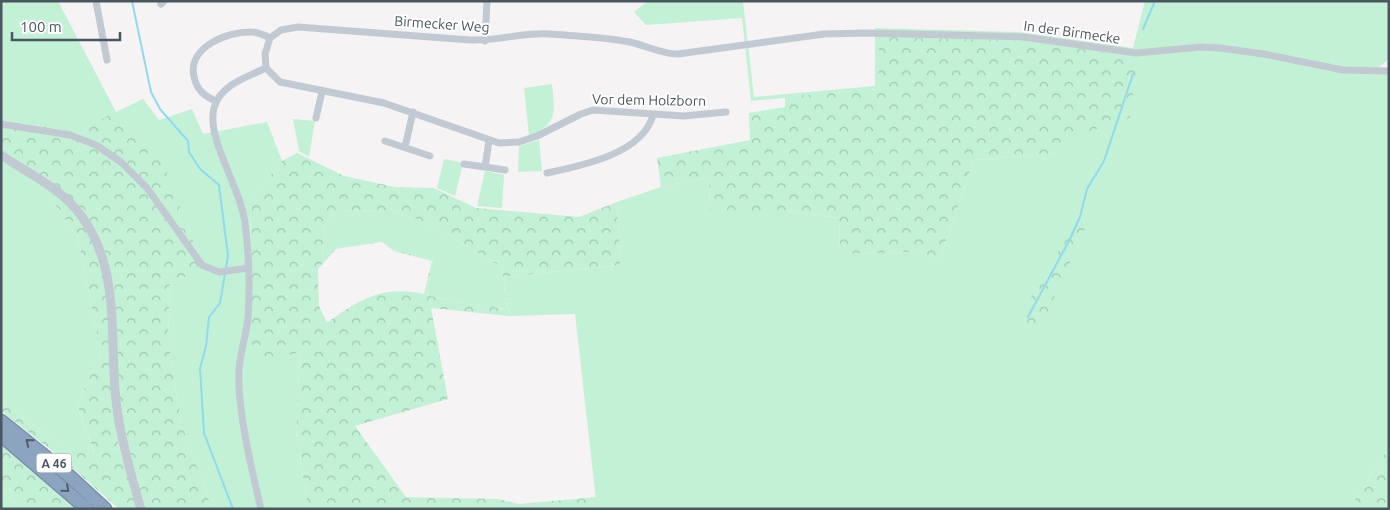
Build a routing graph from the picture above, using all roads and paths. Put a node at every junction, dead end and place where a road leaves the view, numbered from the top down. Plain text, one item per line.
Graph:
1 (96, 1) edge
2 (486, 1) edge
3 (270, 38) junction
4 (484, 41) junction
5 (750, 44) joint
6 (107, 60) dead end
7 (266, 68) junction
8 (1389, 71) edge
9 (322, 92) junction
10 (216, 101) junction
11 (413, 112) junction
12 (726, 112) dead end
13 (653, 115) junction
14 (316, 118) dead end
15 (1, 124) edge
16 (385, 141) dead end
17 (489, 141) junction
18 (405, 147) junction
19 (1, 155) edge
20 (430, 156) dead end
21 (464, 164) dead end
22 (485, 167) junction
23 (505, 170) dead end
24 (547, 173) dead end
25 (249, 268) junction
26 (1, 421) edge
27 (1, 435) edge
28 (87, 509) edge
29 (105, 509) edge
30 (141, 509) edge
31 (262, 509) edge

1 - 6 street
2 - 4 street
3 - 4 street, Birmecker Weg
3 - 7 street
3 - 10 street
4 - 5 street, Birmecker Weg
5 - 8 street, In der Birmecke
7 - 9 street, Vor dem Holzborn
7 - 10 street
9 - 11 street, Vor dem Holzborn
9 - 14 street
10 - 25 street
11 - 17 street, Vor dem Holzborn
11 - 18 street
12 - 13 street, Vor dem Holzborn
13 - 17 street, Vor dem Holzborn
13 - 24 street
15 - 25 street
16 - 18 street
17 - 22 street
18 - 20 street
19 - 30 street
21 - 22 street
22 - 23 street
25 - 31 street
29 -> 26 highway, A 46
27 -> 28 highway, A 46

